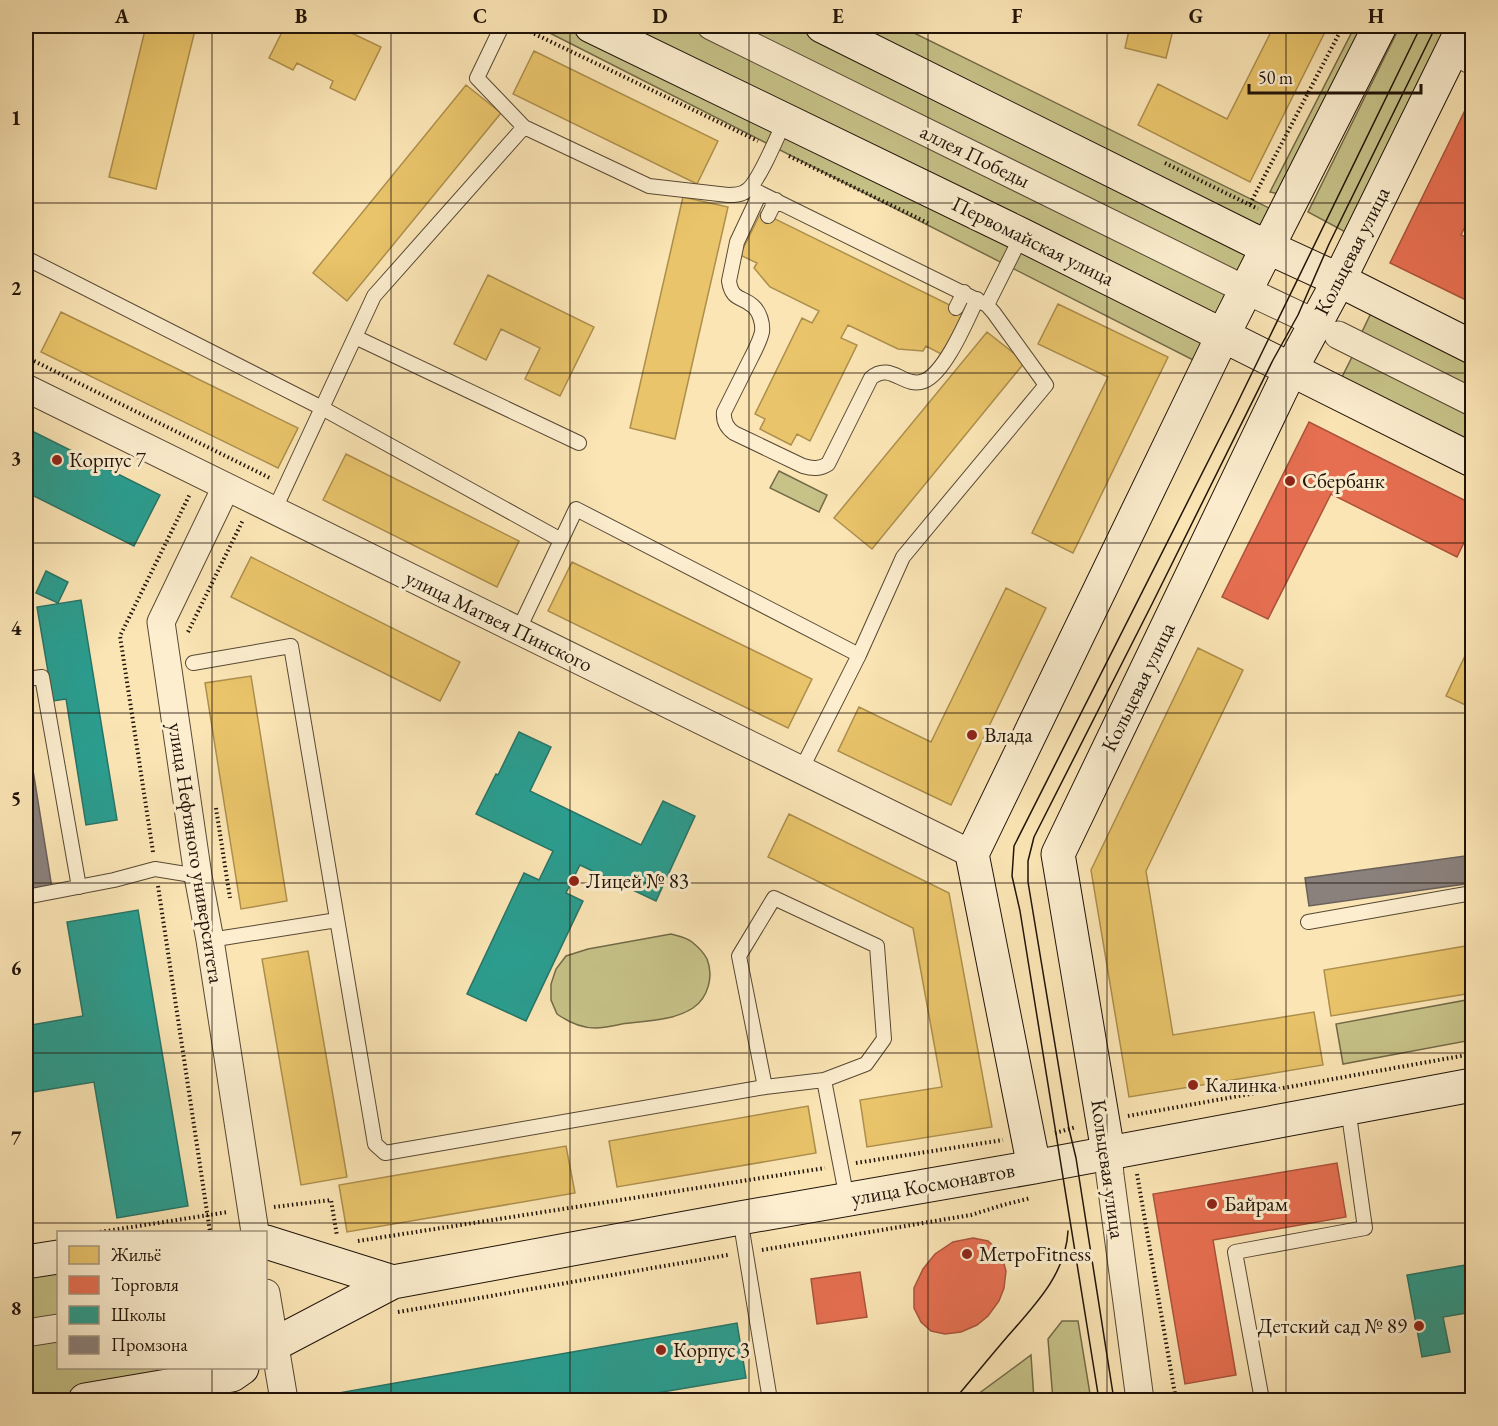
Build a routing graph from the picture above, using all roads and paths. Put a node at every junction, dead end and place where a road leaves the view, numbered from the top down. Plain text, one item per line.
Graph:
1 (502, 26) edge
2 (591, 26) edge
3 (711, 26) edge
4 (1343, 26) edge
5 (1380, 26) edge
6 (1464, 26) edge
7 (834, 28) edge
8 (1461, 62) edge
9 (785, 120) junction
10 (524, 127) junction
11 (755, 190) junction
12 (776, 200) junction
13 (1250, 204) dead end
14 (768, 216) dead end
15 (1022, 235) junction
16 (1268, 248) junction
17 (26, 258) edge
18 (1339, 280) junction
19 (964, 292) junction
20 (982, 302) junction
21 (956, 308) dead end
22 (1307, 319) dead end
23 (1223, 335) junction
24 (1338, 335) dead end
25 (355, 337) junction
26 (1473, 347) edge
27 (26, 357) edge
28 (1291, 369) junction
29 (26, 388) edge
30 (1473, 402) edge
31 (322, 408) junction
32 (579, 442) dead end
33 (1473, 460) edge
34 (200, 474) junction
35 (266, 475) junction
36 (286, 486) junction
37 (226, 487) junction
38 (264, 506) junction
39 (561, 540) junction
40 (518, 631) junction
41 (859, 655) junction
42 (193, 663) joint
43 (26, 679) edge
44 (801, 770) junction
45 (214, 800) dead end
46 (972, 854) junction
47 (155, 869) junction
48 (198, 876) junction
49 (79, 887) junction
50 (1473, 893) edge
51 (26, 897) edge
52 (337, 920) junction
53 (1308, 922) dead end
54 (223, 938) junction
55 (1473, 1054) edge
56 (824, 1080) junction
57 (1473, 1085) edge
58 (765, 1087) junction
59 (1348, 1108) junction
60 (1102, 1119) junction
61 (1109, 1163) junction
62 (841, 1166) junction
63 (1032, 1167) junction
64 (276, 1196) dead end
65 (847, 1199) junction
66 (278, 1207) junction
67 (207, 1215) junction
68 (740, 1218) junction
69 (253, 1220) edge
70 (112, 1231) edge
71 (210, 1231) edge
72 (267, 1242) edge
73 (350, 1242) dead end
74 (338, 1244) dead end
75 (745, 1252) junction
76 (57, 1257) edge
77 (26, 1262) edge
78 (395, 1297) junction
79 (267, 1306) edge
80 (57, 1328) edge
81 (26, 1333) edge
82 (270, 1347) edge
83 (241, 1369) edge
84 (85, 1401) edge
85 (284, 1401) edge
86 (770, 1401) edge
87 (1140, 1401) edge
88 (1176, 1401) edge
89 (1262, 1401) edge

1 - 10 lane
2 - 9 street, Первомайская улица
3 - 22 street, аллея Победы
4 - 13 path
5 - 16 street
6 - 8 street, Кольцевая улица
7 - 16 street
8 - 18 street, Кольцевая улица
9 - 11 lane
9 - 15 street, Первомайская улица
10 - 11 lane
10 - 25 lane
11 - 12 lane
11 - 20 lane
12 - 14 lane
12 - 19 lane
15 - 20 lane
15 - 23 street, Первомайская улица
16 - 18 street
16 - 23 street
17 - 31 lane
18 - 26 street
18 - 28 street, Кольцевая улица
19 - 20 lane
19 - 21 lane
20 - 41 lane
23 - 28 street, Первомайская улица
23 - 46 street
24 - 30 street
25 - 31 lane
25 - 32 lane
27 - 35 path
28 - 33 street, Первомайская улица
28 - 60 street, Кольцевая улица
29 - 34 street, улица Матвея Пинского
31 - 36 lane
31 - 39 lane
34 - 37 street, улица Матвея Пинского
34 - 47 path
35 - 36 path
35 - 38 path
36 - 38 lane
37 - 38 street, улица Матвея Пинского
37 - 48 street, улица Нефтяного университета
38 - 40 street, улица Матвея Пинского
38 - 42 path
39 - 40 lane
39 - 41 lane
40 - 44 street, улица Матвея Пинского
41 - 44 lane
42 - 52 lane
43 - 49 lane
44 - 46 street, улица Матвея Пинского
45 - 54 path
46 - 63 street
47 - 48 lane
47 - 49 lane
47 - 67 path
48 - 54 street, улица Нефтяного университета
49 - 51 lane
50 - 53 lane
52 - 54 lane
52 - 58 lane
54 - 69 street, улица Нефтяного университета
55 - 60 path
56 - 58 lane
56 - 58 lane
56 - 62 lane
57 - 59 street, улица Космонавтов
59 - 61 street, улица Космонавтов
59 - 89 lane
60 - 61 street, Кольцевая улица
60 - 63 path
61 - 63 street, улица Космонавтов
61 - 87 street, Кольцевая улица
61 - 88 path
62 - 63 path
62 - 65 lane
62 - 73 path
63 - 65 street, улица Космонавтов
63 - 75 path
64 - 66 path
65 - 68 street, улица Космонавтов
66 - 69 path
66 - 74 path
67 - 69 path
67 - 70 path
67 - 71 path
68 - 75 lane
68 - 78 street, улица Космонавтов
72 - 78 street, улица Космонавтов
75 - 78 path
75 - 86 lane
76 - 77 street
78 - 82 street, улица Космонавтов
79 - 82 street
80 - 81 street
82 - 85 street
83 - 84 street

